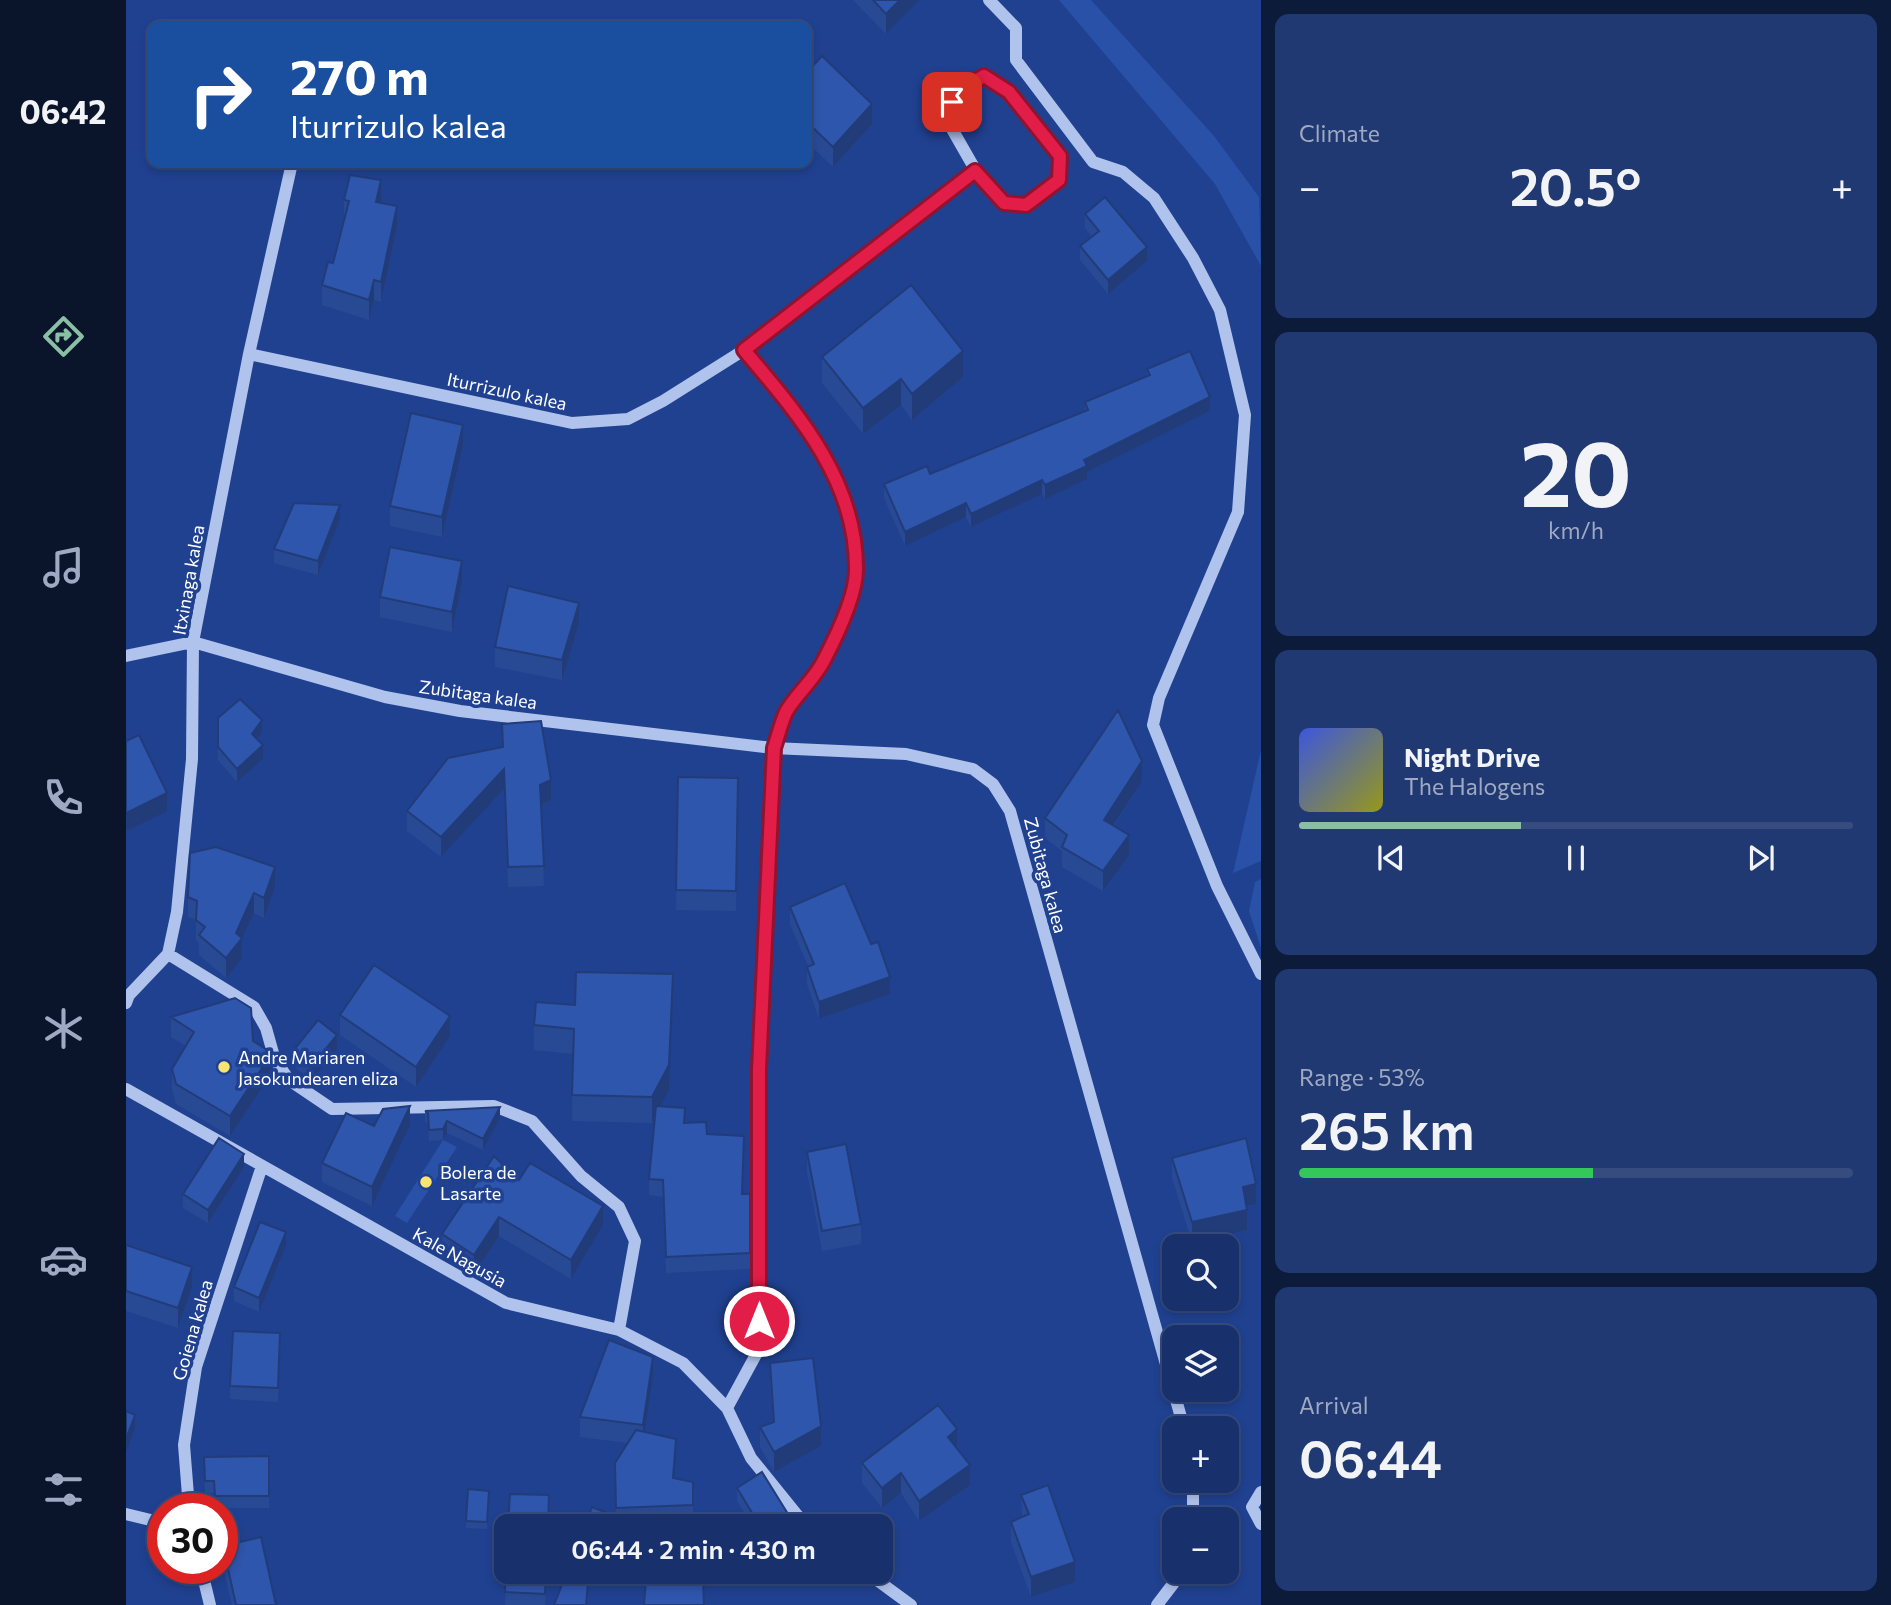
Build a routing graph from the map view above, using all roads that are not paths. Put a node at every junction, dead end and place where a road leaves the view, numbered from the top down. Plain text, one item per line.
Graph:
1 (989, 0) edge
2 (291, 168) edge
3 (975, 171) junction
4 (744, 350) junction
5 (249, 354) junction
6 (194, 642) junction
7 (126, 656) edge
8 (774, 748) junction
9 (168, 954) junction
10 (1261, 974) edge
11 (127, 998) edge
12 (126, 1089) edge
13 (262, 1166) junction
14 (619, 1330) junction
15 (727, 1408) junction
16 (1181, 1416) edge
17 (1261, 1492) edge
18 (188, 1493) edge
19 (126, 1514) edge
20 (796, 1514) edge
21 (147, 1519) edge
22 (1261, 1524) edge
23 (205, 1584) edge
24 (882, 1584) edge
25 (1173, 1584) edge
26 (210, 1605) edge
27 (911, 1605) edge
28 (1157, 1605) edge

1 - 10 street
2 - 5 street, Itxinaga kalea
3 - 3 street
3 - 4 street, Iturrizulo kalea
4 - 5 street, Iturrizulo kalea
4 - 8 street
5 - 6 street, Itxinaga kalea
6 - 7 street, Zubitaga kalea
6 - 8 street, Zubitaga kalea
6 - 9 street, Itxinaga kalea
8 - 15 street
8 - 16 street, Zubitaga kalea
9 - 11 street
9 - 14 street
12 - 13 street, Kale Nagusia
13 - 14 street, Kale Nagusia
13 - 18 street, Goiena kalea
14 - 15 street, Kale Nagusia
15 - 20 street, Kale Nagusia
17 - 22 street
19 - 21 street
23 - 26 street
24 - 27 street
25 - 28 street

